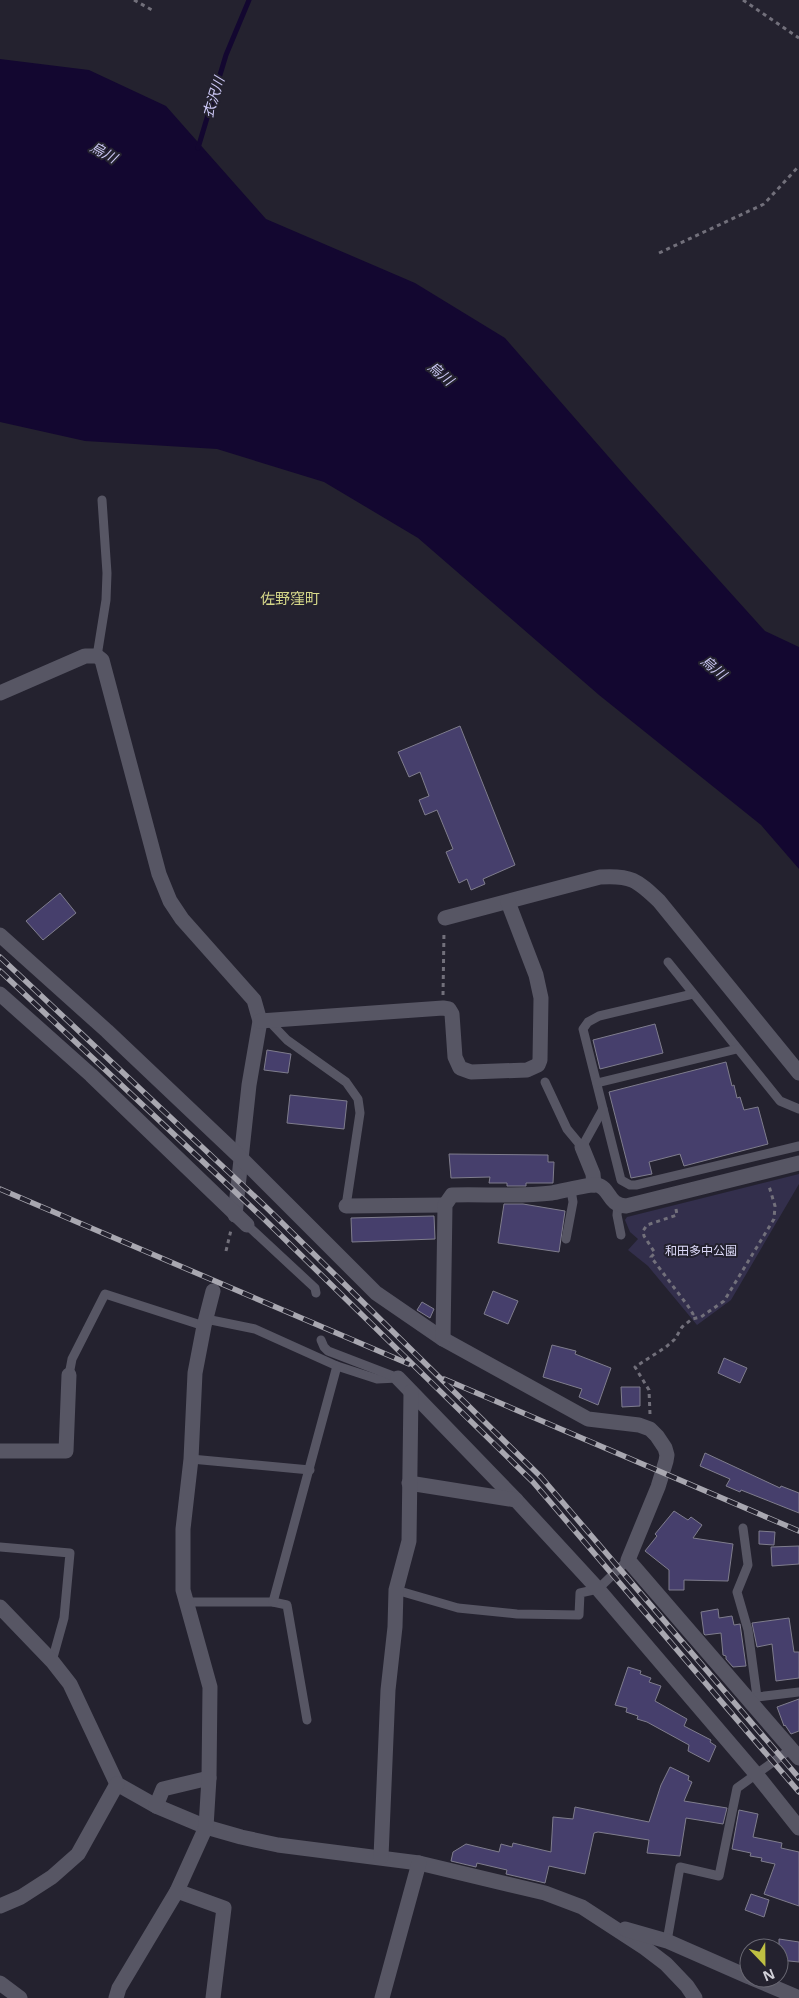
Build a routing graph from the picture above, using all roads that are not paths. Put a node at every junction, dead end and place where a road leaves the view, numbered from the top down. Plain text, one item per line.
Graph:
1 (102, 500) dead end
2 (97, 656) junction
3 (0, 693) edge
4 (508, 902) junction
5 (445, 918) road end
6 (0, 935) edge
7 (668, 962) dead end
8 (0, 994) edge
9 (694, 994) junction
10 (264, 1021) junction
11 (737, 1049) junction
12 (799, 1073) edge
13 (546, 1082) dead end
14 (597, 1083) junction
15 (603, 1109) junction
16 (799, 1109) edge
17 (799, 1146) edge
18 (582, 1147) junction
19 (242, 1160) junction
20 (799, 1164) edge
21 (594, 1185) junction
22 (571, 1190) junction
23 (445, 1205) junction
24 (618, 1205) junction
25 (346, 1206) joint
26 (235, 1215) junction
27 (246, 1226) joint
28 (621, 1235) dead end
29 (566, 1240) dead end
30 (213, 1291) dead end
31 (316, 1293) dead end
32 (205, 1322) junction
33 (442, 1338) junction
34 (321, 1340) dead end
35 (337, 1366) junction
36 (70, 1375) joint
37 (398, 1378) junction
38 (411, 1392) junction
39 (0, 1452) edge
40 (191, 1459) junction
41 (310, 1470) junction
42 (409, 1483) junction
43 (516, 1500) junction
44 (744, 1528) dead end
45 (0, 1547) edge
46 (628, 1560) junction
47 (598, 1589) junction
48 (396, 1590) junction
49 (187, 1602) junction
50 (272, 1602) junction
51 (1, 1611) edge
52 (52, 1661) junction
53 (799, 1692) edge
54 (753, 1700) junction
55 (307, 1720) dead end
56 (795, 1754) edge
57 (756, 1774) junction
58 (209, 1778) junction
59 (117, 1784) junction
60 (156, 1806) junction
61 (206, 1827) junction
62 (799, 1828) edge
63 (381, 1857) junction
64 (419, 1863) junction
65 (177, 1892) junction
66 (0, 1906) edge
67 (611, 1925) junction
68 (667, 1941) junction
69 (739, 1972) edge
70 (0, 1983) edge
71 (773, 1988) edge
72 (789, 1996) edge
73 (20, 1998) edge
74 (116, 1998) edge
75 (213, 1998) edge
76 (382, 1998) edge
77 (695, 1998) edge

1 - 2 lane
2 - 3 street
2 - 10 street
4 - 5 street
4 - 10 street
4 - 12 street
6 - 19 street
7 - 9 lane
8 - 26 street
9 - 11 lane
9 - 14 lane
10 - 19 street
10 - 25 lane
11 - 14 lane
11 - 16 lane
13 - 18 lane
14 - 15 lane
15 - 17 lane
15 - 18 lane
18 - 21 street
19 - 26 street
19 - 33 street
20 - 24 street
21 - 22 street
21 - 24 street
22 - 23 street
22 - 29 lane
23 - 25 street
23 - 33 street
24 - 28 lane
26 - 27 street
27 - 31 lane
30 - 32 street
32 - 35 lane
32 - 36 lane
32 - 40 street
33 - 46 street
34 - 37 lane
35 - 37 lane
35 - 41 lane
36 - 39 street
37 - 38 street
38 - 42 street
38 - 43 street
40 - 41 lane
40 - 49 street
41 - 50 lane
42 - 43 street
42 - 48 street
43 - 47 street
44 - 54 lane
45 - 52 lane
46 - 47 lane
46 - 54 street
47 - 48 lane
47 - 57 street
48 - 63 street
49 - 50 lane
49 - 58 street
50 - 55 lane
51 - 52 street
52 - 59 street
53 - 54 lane
54 - 56 street
56 - 57 lane
57 - 62 street
57 - 68 lane
58 - 60 street
58 - 61 street
59 - 60 street
59 - 66 street
60 - 61 street
61 - 63 street
61 - 65 street
63 - 64 street
64 - 67 street
64 - 76 street
65 - 74 street
65 - 75 street
67 - 68 street
67 - 77 street
68 - 69 street
70 - 73 street
71 - 72 street

